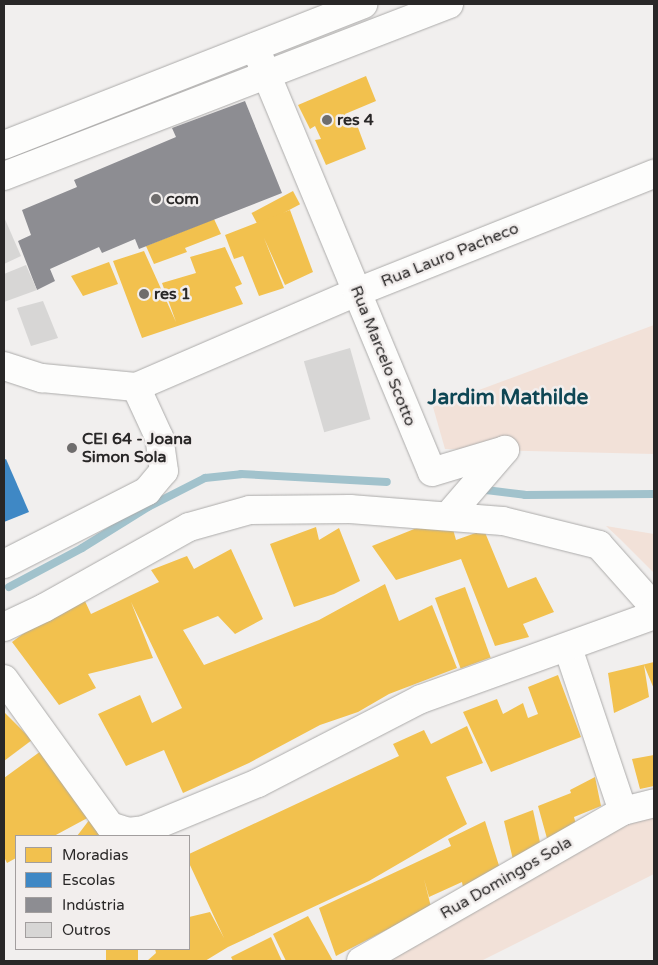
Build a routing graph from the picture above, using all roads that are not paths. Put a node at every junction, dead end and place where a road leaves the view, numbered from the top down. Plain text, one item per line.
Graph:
1 (363, 4) edge
2 (449, 4) edge
3 (255, 47) junction
4 (270, 82) junction
5 (4, 145) edge
6 (654, 174) edge
7 (4, 176) edge
8 (357, 292) junction
9 (4, 366) edge
10 (136, 387) junction
11 (449, 515) junction
12 (4, 564) edge
13 (654, 607) edge
14 (654, 616) edge
15 (4, 627) edge
16 (568, 648) junction
17 (4, 678) edge
18 (654, 803) edge
19 (623, 811) junction
20 (361, 961) edge

1 - 3 street
2 - 4 street
3 - 4 street, Rua Marcelo Scotto
3 - 5 street
4 - 7 street
4 - 8 street, Rua Marcelo Scotto
6 - 8 street, Rua Lauro Pacheco
8 - 10 street, Rua Lauro Pacheco
8 - 11 street, Rua Marcelo Scotto
9 - 10 street
10 - 12 street
11 - 13 street
11 - 15 street
14 - 16 street
16 - 17 street
16 - 19 street
18 - 19 street, Rua Domingos Sola
19 - 20 street, Rua Domingos Sola

